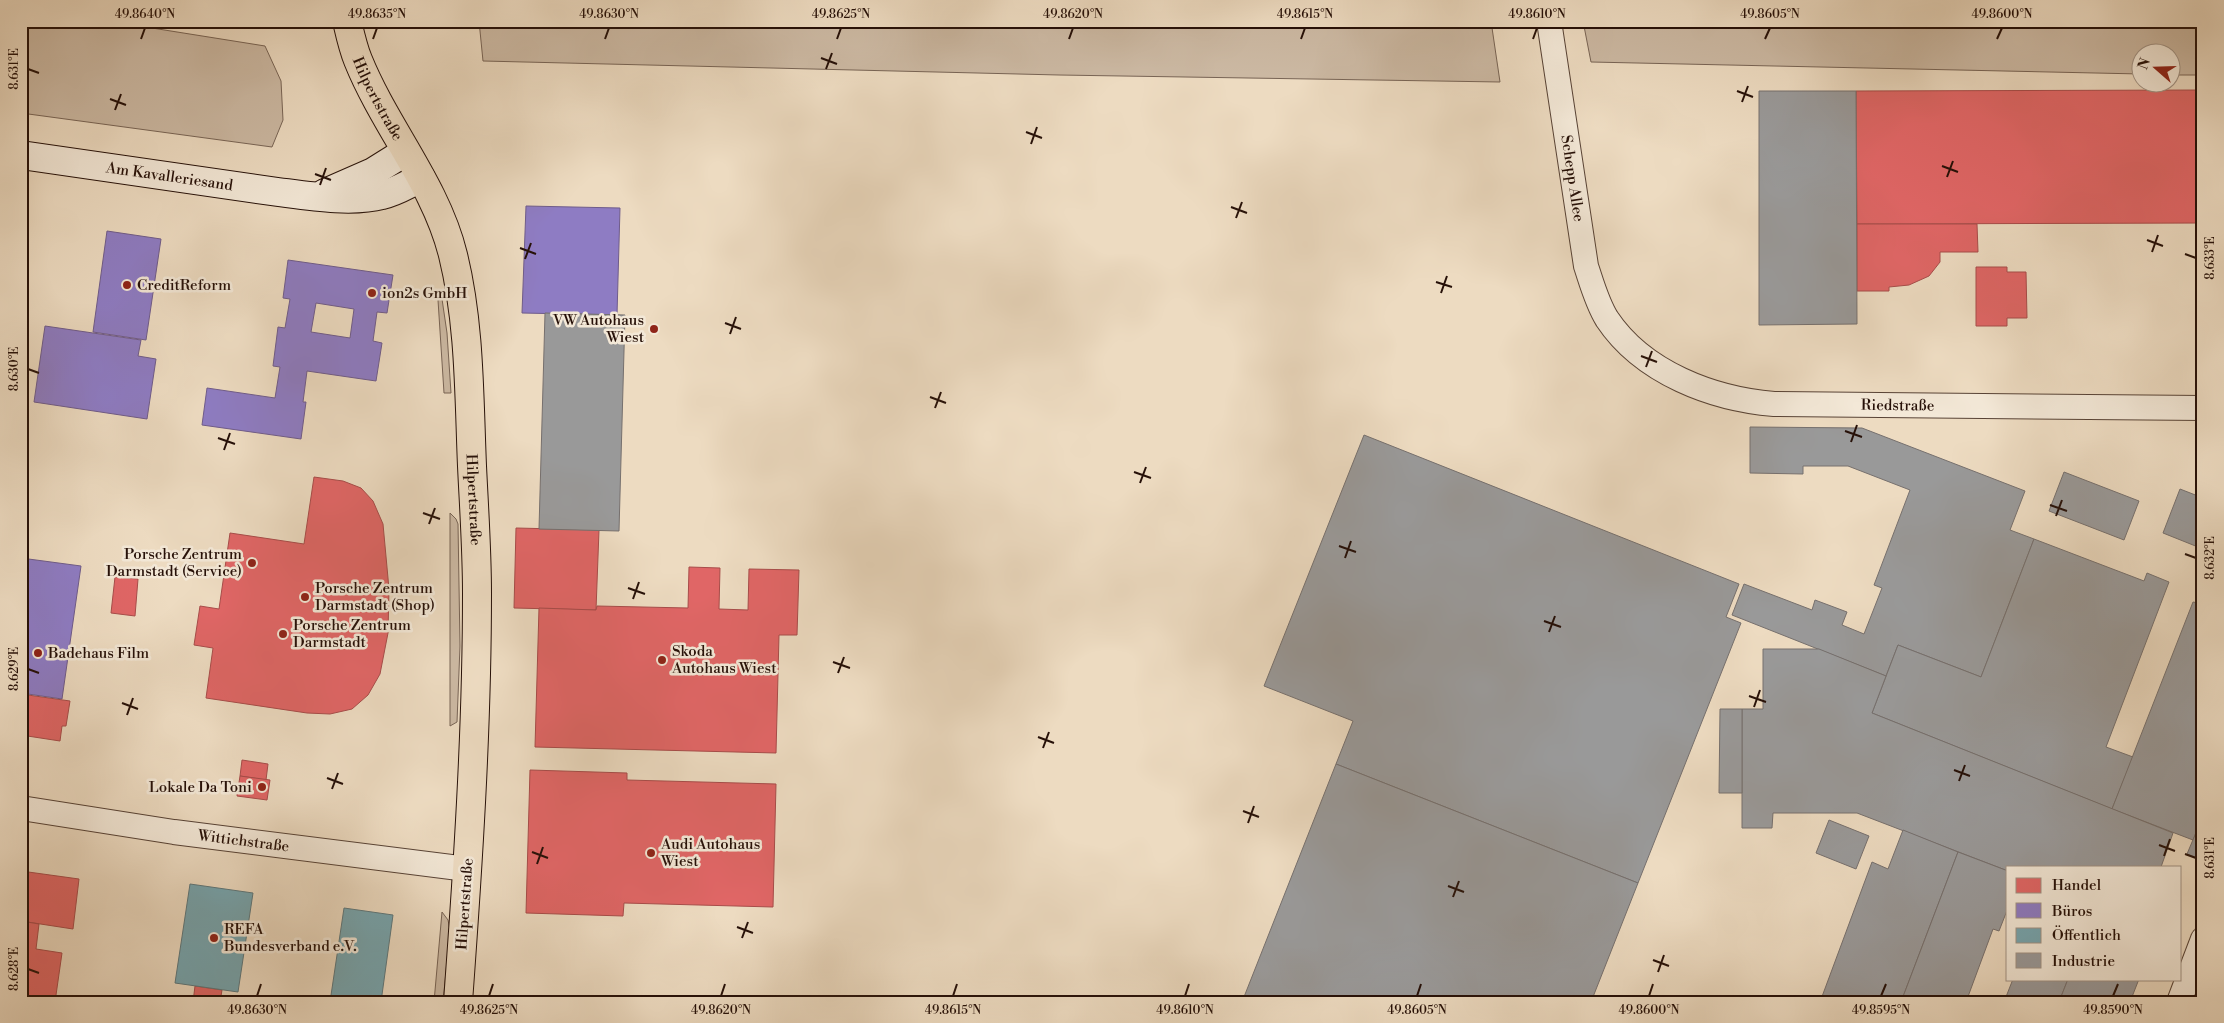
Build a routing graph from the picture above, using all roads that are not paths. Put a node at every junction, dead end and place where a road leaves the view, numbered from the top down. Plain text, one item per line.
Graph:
1 (347, 21) edge
2 (1549, 21) edge
3 (405, 152) junction
4 (21, 155) edge
5 (421, 178) junction
6 (319, 196) junction
7 (1614, 329) joint
8 (2203, 408) edge
9 (21, 808) edge
10 (468, 869) junction
11 (2203, 940) edge
12 (458, 1002) edge
13 (2178, 1002) edge

1 - 3 main road, Hilpertstraße
2 - 7 street, Schepp Allee
3 - 5 main road, Hilpertstraße
3 - 6 street, Am Kavalleriesand
4 - 6 street, Am Kavalleriesand
5 - 6 street, Am Kavalleriesand
5 - 10 main road, Hilpertstraße
7 - 8 street, Riedstraße
9 - 10 street, Wittichstraße
10 - 12 main road, Hilpertstraße
11 - 13 street

